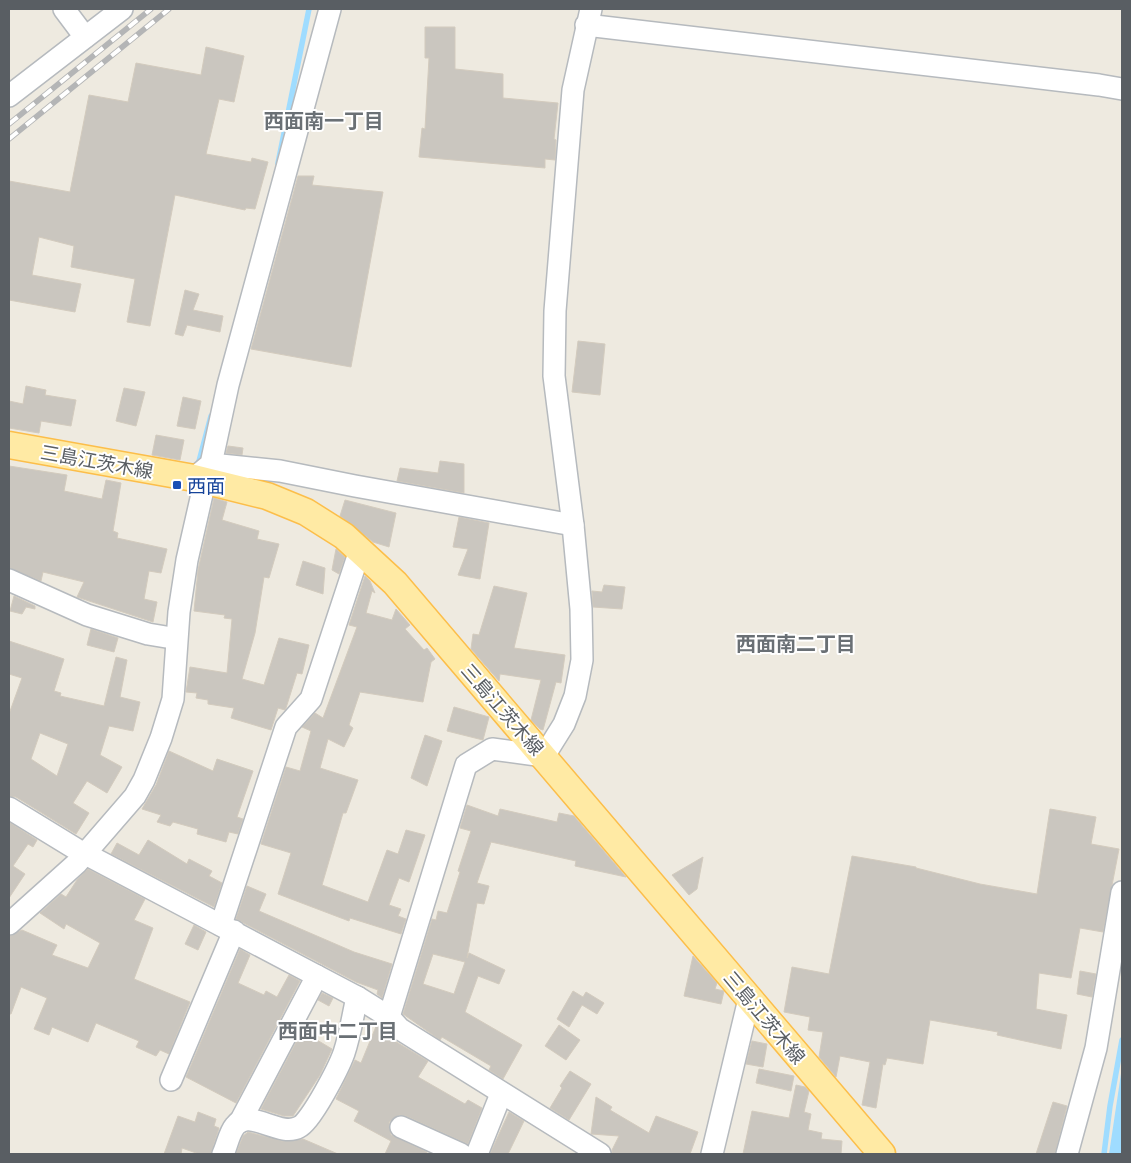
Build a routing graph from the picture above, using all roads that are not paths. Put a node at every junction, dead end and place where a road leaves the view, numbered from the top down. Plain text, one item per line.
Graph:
1 (64, 9) edge
2 (122, 9) edge
3 (330, 9) edge
4 (588, 17) edge
5 (86, 37) junction
6 (1122, 89) edge
7 (9, 96) edge
8 (9, 445) edge
9 (204, 474) junction
10 (573, 525) junction
11 (360, 550) junction
12 (10, 585) edge
13 (166, 637) dead end
14 (544, 756) junction
15 (9, 808) edge
16 (85, 854) junction
17 (1122, 892) edge
18 (9, 924) edge
19 (227, 928) junction
20 (317, 976) junction
21 (357, 997) junction
22 (749, 999) junction
23 (389, 1017) junction
24 (171, 1080) dead end
25 (501, 1094) junction
26 (240, 1122) junction
27 (401, 1128) dead end
28 (223, 1154) edge
29 (461, 1154) edge
30 (477, 1154) edge
31 (600, 1154) edge
32 (712, 1154) edge
33 (882, 1154) edge
34 (1067, 1154) edge

1 - 5 street
2 - 5 street
3 - 9 street
4 - 6 street
4 - 10 street
5 - 7 street
8 - 9 main road, 三島江茨木線
9 - 10 street
9 - 11 main road, 三島江茨木線
9 - 16 street
10 - 14 street
11 - 14 main road, 三島江茨木線
11 - 19 street
12 - 13 street
14 - 22 main road, 三島江茨木線
14 - 23 street
15 - 16 street
16 - 18 street
16 - 19 street
17 - 34 street
19 - 20 street
19 - 24 street
20 - 21 street
20 - 26 street
21 - 23 street
21 - 26 street
22 - 32 street
22 - 33 main road, 三島江茨木線
23 - 25 street
25 - 30 street
25 - 31 street
26 - 28 street
27 - 29 street

